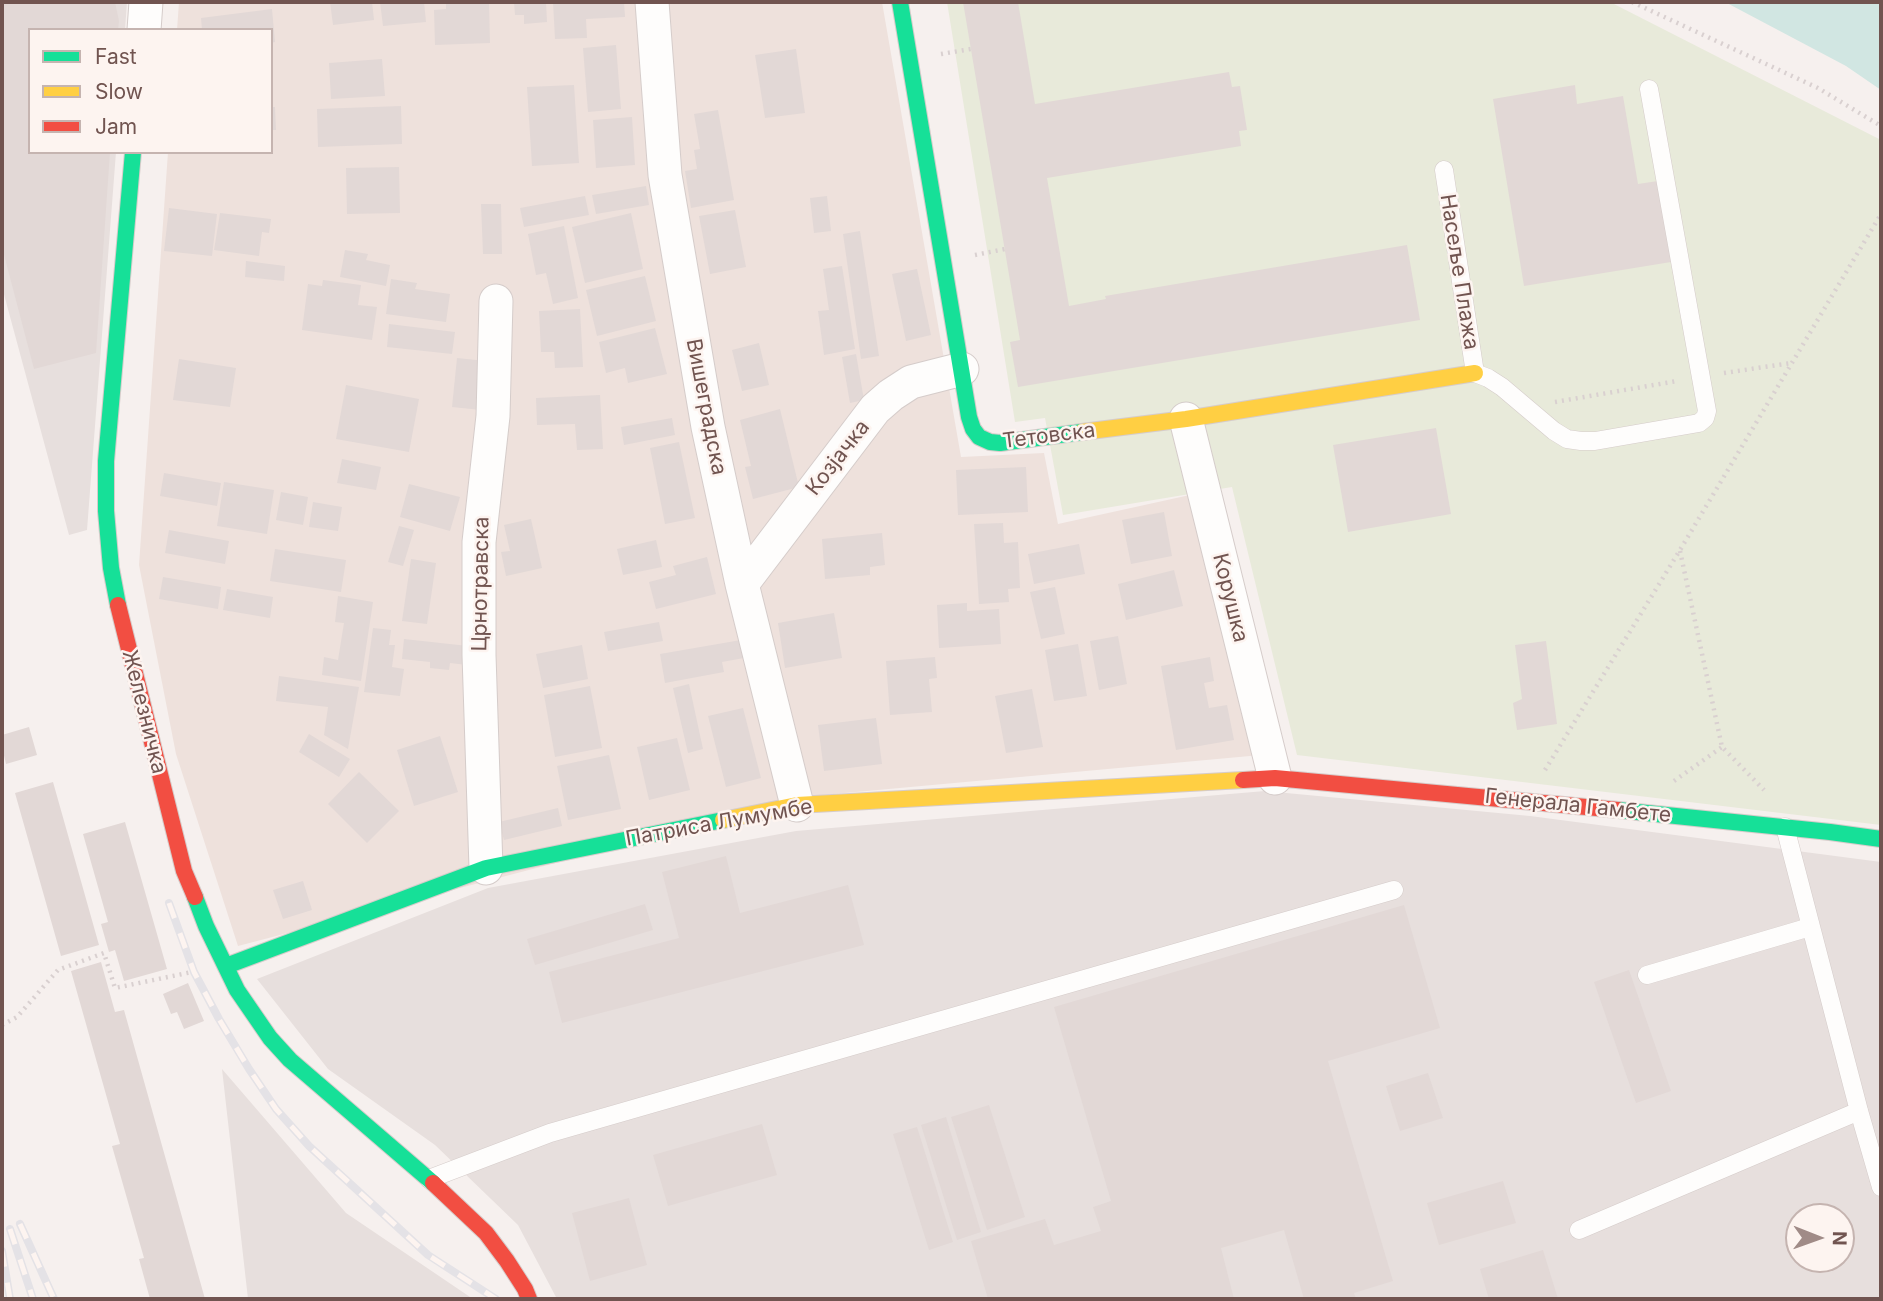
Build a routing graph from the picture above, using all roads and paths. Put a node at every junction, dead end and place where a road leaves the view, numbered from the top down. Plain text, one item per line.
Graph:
1 (146, 2) edge
2 (652, 2) edge
3 (900, 2) edge
4 (1632, 2) edge
5 (144, 28) edge
6 (1649, 89) dead end
7 (1881, 125) edge
8 (133, 154) edge
9 (1444, 170) dead end
10 (1881, 214) edge
11 (496, 301) dead end
12 (1792, 363) junction
13 (962, 369) junction
14 (1475, 373) junction
15 (1701, 377) junction
16 (1525, 407) junction
17 (1186, 419) junction
18 (1680, 550) junction
19 (742, 584) junction
20 (1275, 778) junction
21 (1771, 796) dead end
22 (1526, 801) junction
23 (797, 805) junction
24 (1784, 827) junction
25 (1881, 839) edge
26 (486, 868) junction
27 (1394, 890) dead end
28 (1810, 927) junction
29 (226, 967) junction
30 (1647, 975) dead end
31 (2, 1025) edge
32 (1859, 1111) junction
33 (429, 1179) junction
34 (1881, 1187) edge
35 (1579, 1230) dead end
36 (529, 1299) edge

1 - 5 street
2 - 19 street, Вишеградска
3 - 13 street, Тетовска
4 - 7 path
6 - 15 lane
8 - 29 street, Железничка
9 - 14 lane, Насеље Плажа
10 - 12 path
11 - 26 street, Црнотравска
12 - 15 path
12 - 18 path
13 - 17 street, Тетовска
13 - 19 street, Козјачка
14 - 16 lane
14 - 17 street, Тетовска
15 - 16 path
15 - 16 lane
17 - 20 street, Корушка
18 - 21 path
18 - 22 path
19 - 23 street, Вишеградска
20 - 22 street, Генерала Гамбете
20 - 23 street, Патриса Лумумбе
22 - 24 street, Генерала Гамбете
23 - 26 street, Патриса Лумумбе
24 - 25 street, Генерала Гамбете
24 - 28 lane
26 - 29 street, Патриса Лумумбе
27 - 33 lane
28 - 30 lane
28 - 32 lane
29 - 31 path
29 - 33 street, Железничка
32 - 34 lane
32 - 35 lane
33 - 36 street, Железничка

